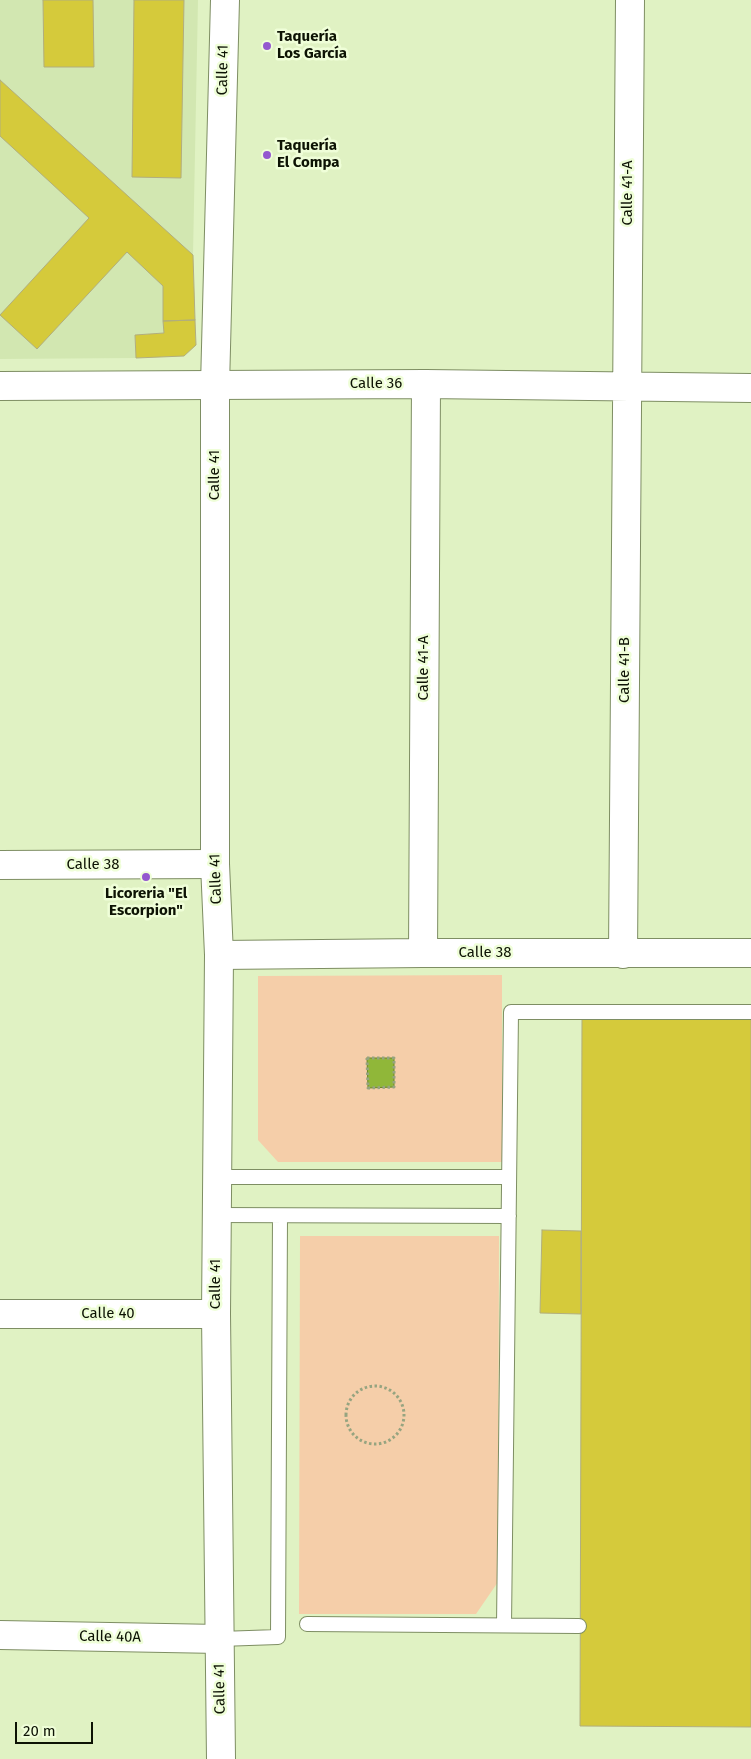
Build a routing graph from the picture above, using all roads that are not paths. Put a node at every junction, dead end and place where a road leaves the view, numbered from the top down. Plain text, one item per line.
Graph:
1 (225, 0) edge
2 (630, 0) edge
3 (426, 384) junction
4 (0, 386) edge
5 (216, 386) junction
6 (627, 386) junction
7 (751, 388) edge
8 (215, 864) junction
9 (0, 865) edge
10 (423, 952) junction
11 (751, 953) edge
12 (623, 954) junction
13 (219, 955) junction
14 (751, 1012) edge
15 (217, 1177) junction
16 (509, 1177) junction
17 (216, 1216) junction
18 (280, 1216) junction
19 (509, 1216) junction
20 (0, 1314) edge
21 (216, 1314) junction
22 (307, 1624) dead end
23 (504, 1626) junction
24 (580, 1626) dead end
25 (0, 1635) edge
26 (220, 1639) junction
27 (221, 1759) edge

1 - 5 street, Calle 41
2 - 6 street, Calle 41-A
3 - 5 street, Calle 36
3 - 6 street, Calle 36
3 - 10 street, Calle 41-A
4 - 5 street, Calle 36
5 - 8 street, Calle 41
6 - 7 street, Calle 36
6 - 12 street, Calle 41-B
8 - 9 street, Calle 38
8 - 13 street, Calle 41
10 - 12 street, Calle 38
10 - 13 street, Calle 38
11 - 12 street, Calle 38
13 - 15 street, Calle 41
14 - 16 lane
15 - 16 lane
15 - 17 street, Calle 41
16 - 19 lane
17 - 18 lane
17 - 21 street, Calle 41
18 - 19 lane
18 - 26 lane
19 - 23 lane
20 - 21 street, Calle 40
21 - 26 street, Calle 41
22 - 23 lane
23 - 24 lane
25 - 26 street, Calle 40A
26 - 27 street, Calle 41

